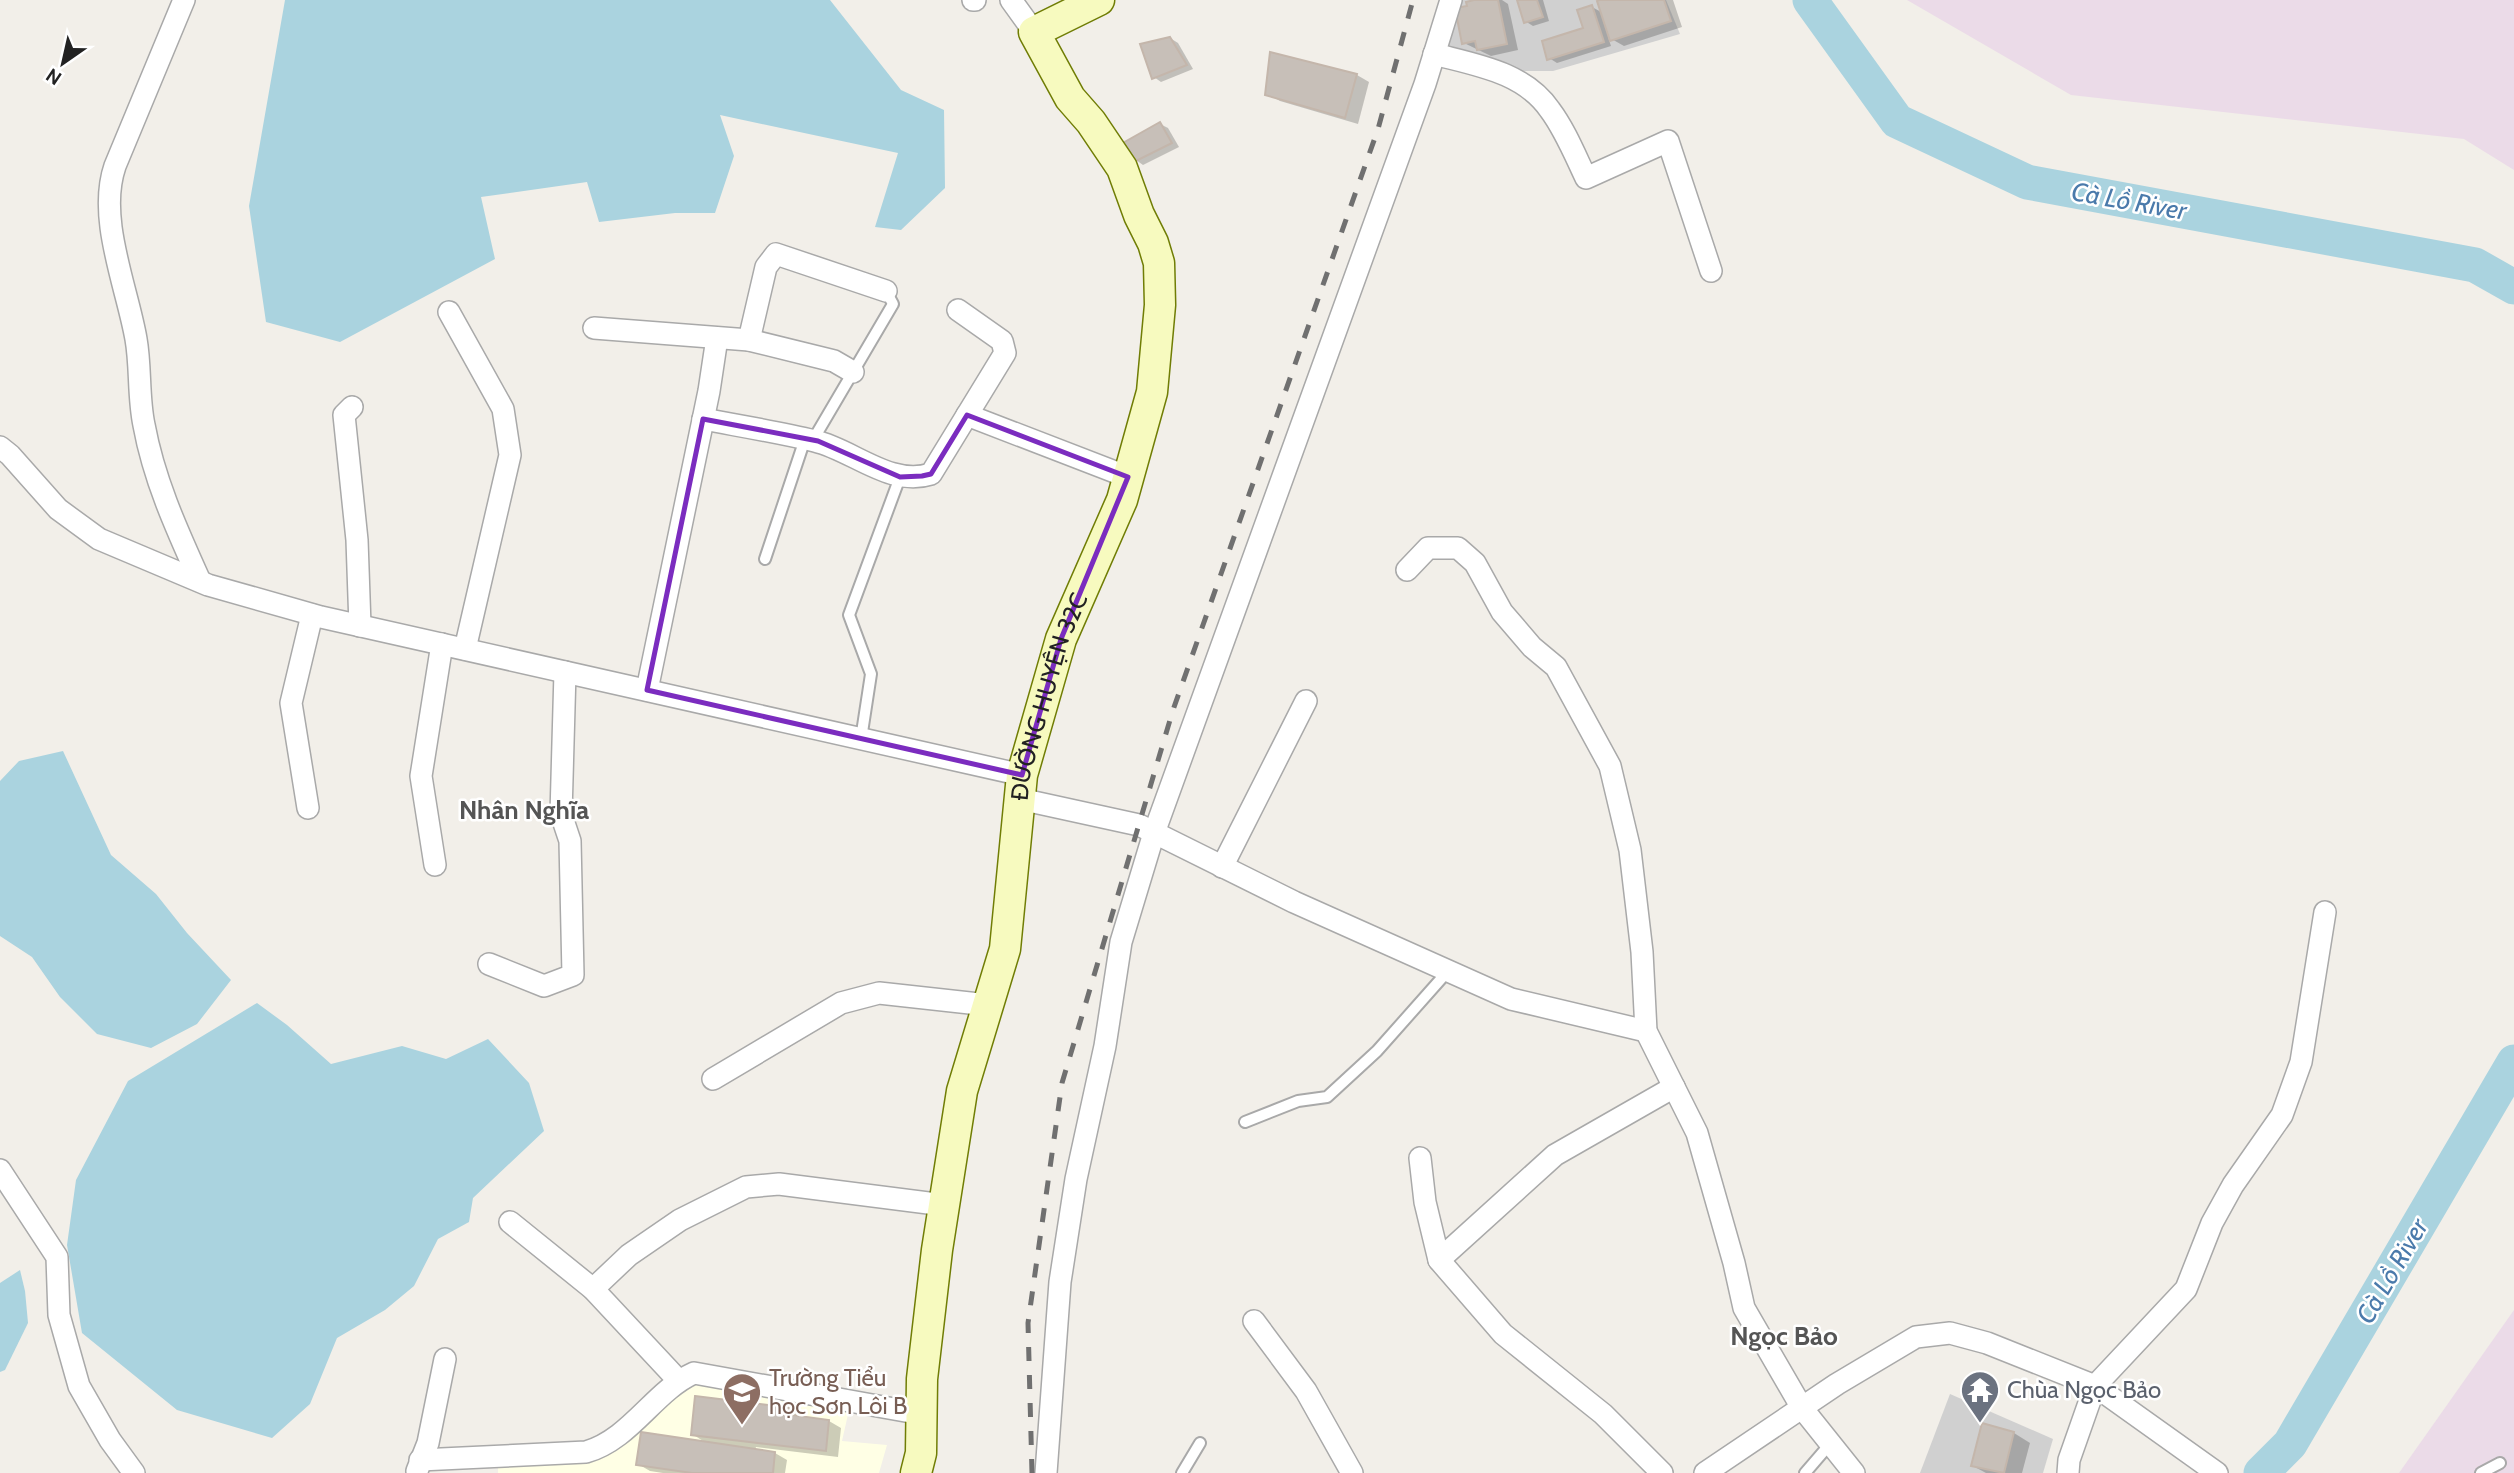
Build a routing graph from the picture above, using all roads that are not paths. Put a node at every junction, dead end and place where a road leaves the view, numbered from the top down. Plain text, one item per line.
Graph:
1 (184, 0) edge
2 (1011, 0) edge
3 (1099, 0) edge
4 (1451, 0) edge
5 (1034, 32) junction
6 (1434, 54) junction
7 (1712, 271) dead end
8 (886, 291) joint
9 (958, 310) dead end
10 (449, 312) dead end
11 (594, 328) dead end
12 (717, 338) junction
13 (749, 340) junction
14 (853, 372) junction
15 (352, 407) dead end
16 (967, 415) junction
17 (703, 419) junction
18 (809, 440) junction
19 (0, 447) edge
20 (900, 477) junction
21 (1128, 477) junction
22 (765, 559) dead end
23 (1406, 570) dead end
24 (200, 581) junction
25 (312, 615) junction
26 (360, 626) junction
27 (442, 645) junction
28 (465, 649) junction
29 (565, 672) junction
30 (647, 691) junction
31 (1306, 701) dead end
32 (861, 739) junction
33 (1021, 787) junction
34 (308, 808) dead end
35 (1154, 833) junction
36 (435, 865) dead end
37 (1222, 867) junction
38 (2325, 912) dead end
39 (489, 964) dead end
40 (1448, 971) junction
41 (988, 1005) junction
42 (1646, 1031) junction
43 (713, 1079) dead end
44 (1674, 1087) junction
45 (1245, 1122) dead end
46 (1420, 1158) dead end
47 (0, 1170) edge
48 (944, 1205) junction
49 (510, 1222) dead end
50 (1439, 1260) junction
51 (593, 1289) junction
52 (1254, 1321) dead end
53 (445, 1359) dead end
54 (678, 1380) junction
55 (2095, 1386) junction
56 (1802, 1408) junction
57 (922, 1414) junction
58 (1200, 1443) dead end
59 (1830, 1444) junction
60 (2500, 1463) dead end
61 (418, 1467) edge
62 (134, 1473) edge
63 (916, 1473) edge
64 (1046, 1473) edge
65 (1182, 1473) edge
66 (1352, 1473) edge
67 (1662, 1473) edge
68 (1704, 1473) edge
69 (1805, 1473) edge
70 (1854, 1473) edge
71 (2068, 1473) edge
72 (2217, 1473) edge
73 (2481, 1473) edge

1 - 24 street
2 - 5 street
3 - 5 street
4 - 6 street
5 - 21 street, ĐƯỜNG HUYỆN 32C
6 - 7 street
6 - 35 street
8 - 13 street
8 - 14 lane
9 - 16 street
10 - 28 street
11 - 12 street
12 - 13 street
12 - 17 street
13 - 14 street
14 - 18 lane
15 - 26 street
16 - 20 street
16 - 21 street
17 - 18 street
17 - 30 street
18 - 20 street
18 - 22 lane
19 - 24 street
20 - 32 lane
21 - 33 street, ĐƯỜNG HUYỆN 32C
23 - 42 street
24 - 25 street
25 - 26 street
25 - 34 street
26 - 27 street
27 - 28 street
27 - 36 street
28 - 29 street
29 - 30 street
29 - 39 street
30 - 32 street
31 - 37 street
32 - 33 street
33 - 35 street
33 - 41 street, ĐƯỜNG HUYỆN 32C
35 - 37 street
35 - 64 street
37 - 40 street
38 - 55 street
40 - 42 street
40 - 45 lane
41 - 43 street
41 - 48 street, ĐƯỜNG HUYỆN 32C
42 - 44 street
44 - 50 street
44 - 56 street
46 - 50 street
47 - 62 street
48 - 51 street
48 - 57 street, ĐƯỜNG HUYỆN 32C
49 - 51 street
50 - 67 street
51 - 54 street
52 - 66 street
53 - 61 street
54 - 57 street
54 - 61 street
55 - 56 street
55 - 71 street
55 - 72 street
56 - 59 street
56 - 68 street
57 - 63 street, ĐƯỜNG HUYỆN 32C
58 - 65 lane
59 - 69 lane
59 - 70 street
60 - 73 lane

